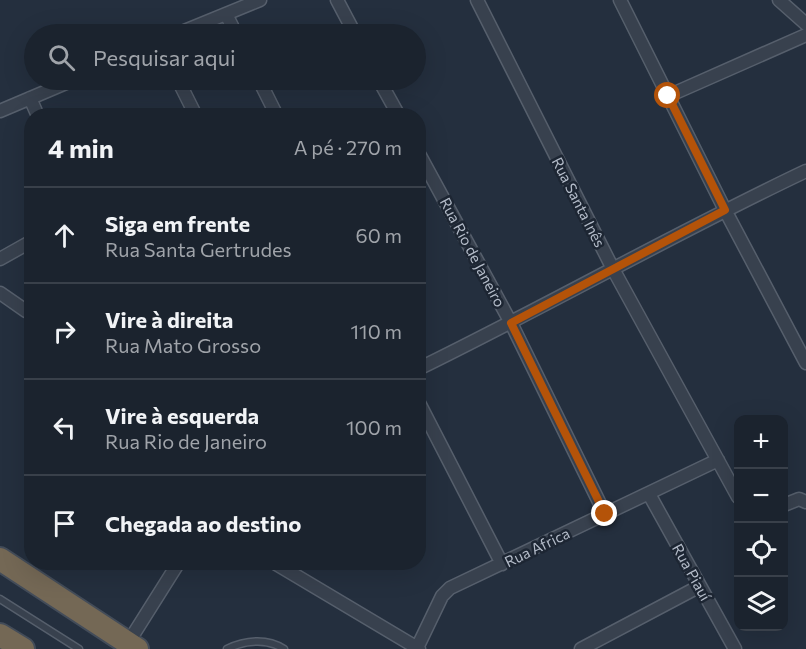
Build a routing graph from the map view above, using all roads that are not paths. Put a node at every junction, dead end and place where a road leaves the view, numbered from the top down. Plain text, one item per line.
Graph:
1 (260, 0) edge
2 (337, 0) edge
3 (477, 0) edge
4 (620, 0) edge
5 (779, 0) edge
6 (226, 14) junction
7 (202, 24) edge
8 (231, 24) edge
9 (350, 24) edge
10 (806, 24) edge
11 (806, 35) edge
12 (49, 90) edge
13 (183, 90) edge
14 (264, 90) edge
15 (385, 90) edge
16 (668, 96) junction
17 (30, 98) junction
18 (34, 108) edge
19 (192, 108) edge
20 (274, 108) edge
21 (395, 108) edge
22 (0, 111) edge
23 (426, 167) edge
24 (806, 171) edge
25 (725, 210) junction
26 (24, 246) edge
27 (0, 259) edge
28 (613, 269) junction
29 (0, 293) edge
30 (24, 310) edge
31 (511, 323) junction
32 (806, 363) edge
33 (426, 365) edge
34 (426, 417) edge
35 (718, 460) junction
36 (734, 489) edge
37 (649, 494) junction
38 (805, 501) edge
39 (788, 503) edge
40 (605, 514) junction
41 (0, 559) edge
42 (502, 564) junction
43 (175, 570) edge
44 (286, 570) edge
45 (700, 586) junction
46 (0, 599) edge
47 (0, 635) edge
48 (132, 646) edge
49 (418, 648) edge
50 (23, 649) edge
51 (79, 649) edge
52 (228, 649) edge
53 (284, 649) edge
54 (581, 649) edge
55 (735, 649) edge

1 - 6 street
2 - 9 street
3 - 28 street, Rua Santa Inês
4 - 16 street
5 - 10 street
6 - 7 street
6 - 8 street
11 - 16 street
12 - 17 street
13 - 19 street
14 - 20 street
15 - 21 street
16 - 25 street
17 - 18 street
17 - 22 street
23 - 31 street, Rua Rio de Janeiro
24 - 25 street
25 - 28 street
25 - 32 street
26 - 27 street
28 - 31 street
28 - 35 street, Rua Santa Inês
29 - 30 street
31 - 33 street
31 - 40 street, Rua Rio de Janeiro
34 - 42 street
35 - 36 street, Rua Santa Inês
35 - 37 street, Rua Africa
37 - 40 street, Rua Africa
37 - 45 street, Rua Piauí
38 - 39 street
40 - 42 street, Rua Africa
41 - 48 highway
42 - 49 street, Rua Africa
43 - 48 street
44 - 49 street
45 - 54 street
45 - 55 street, Rua Piauí
46 - 51 lane
47 - 50 highway
52 - 53 lane

